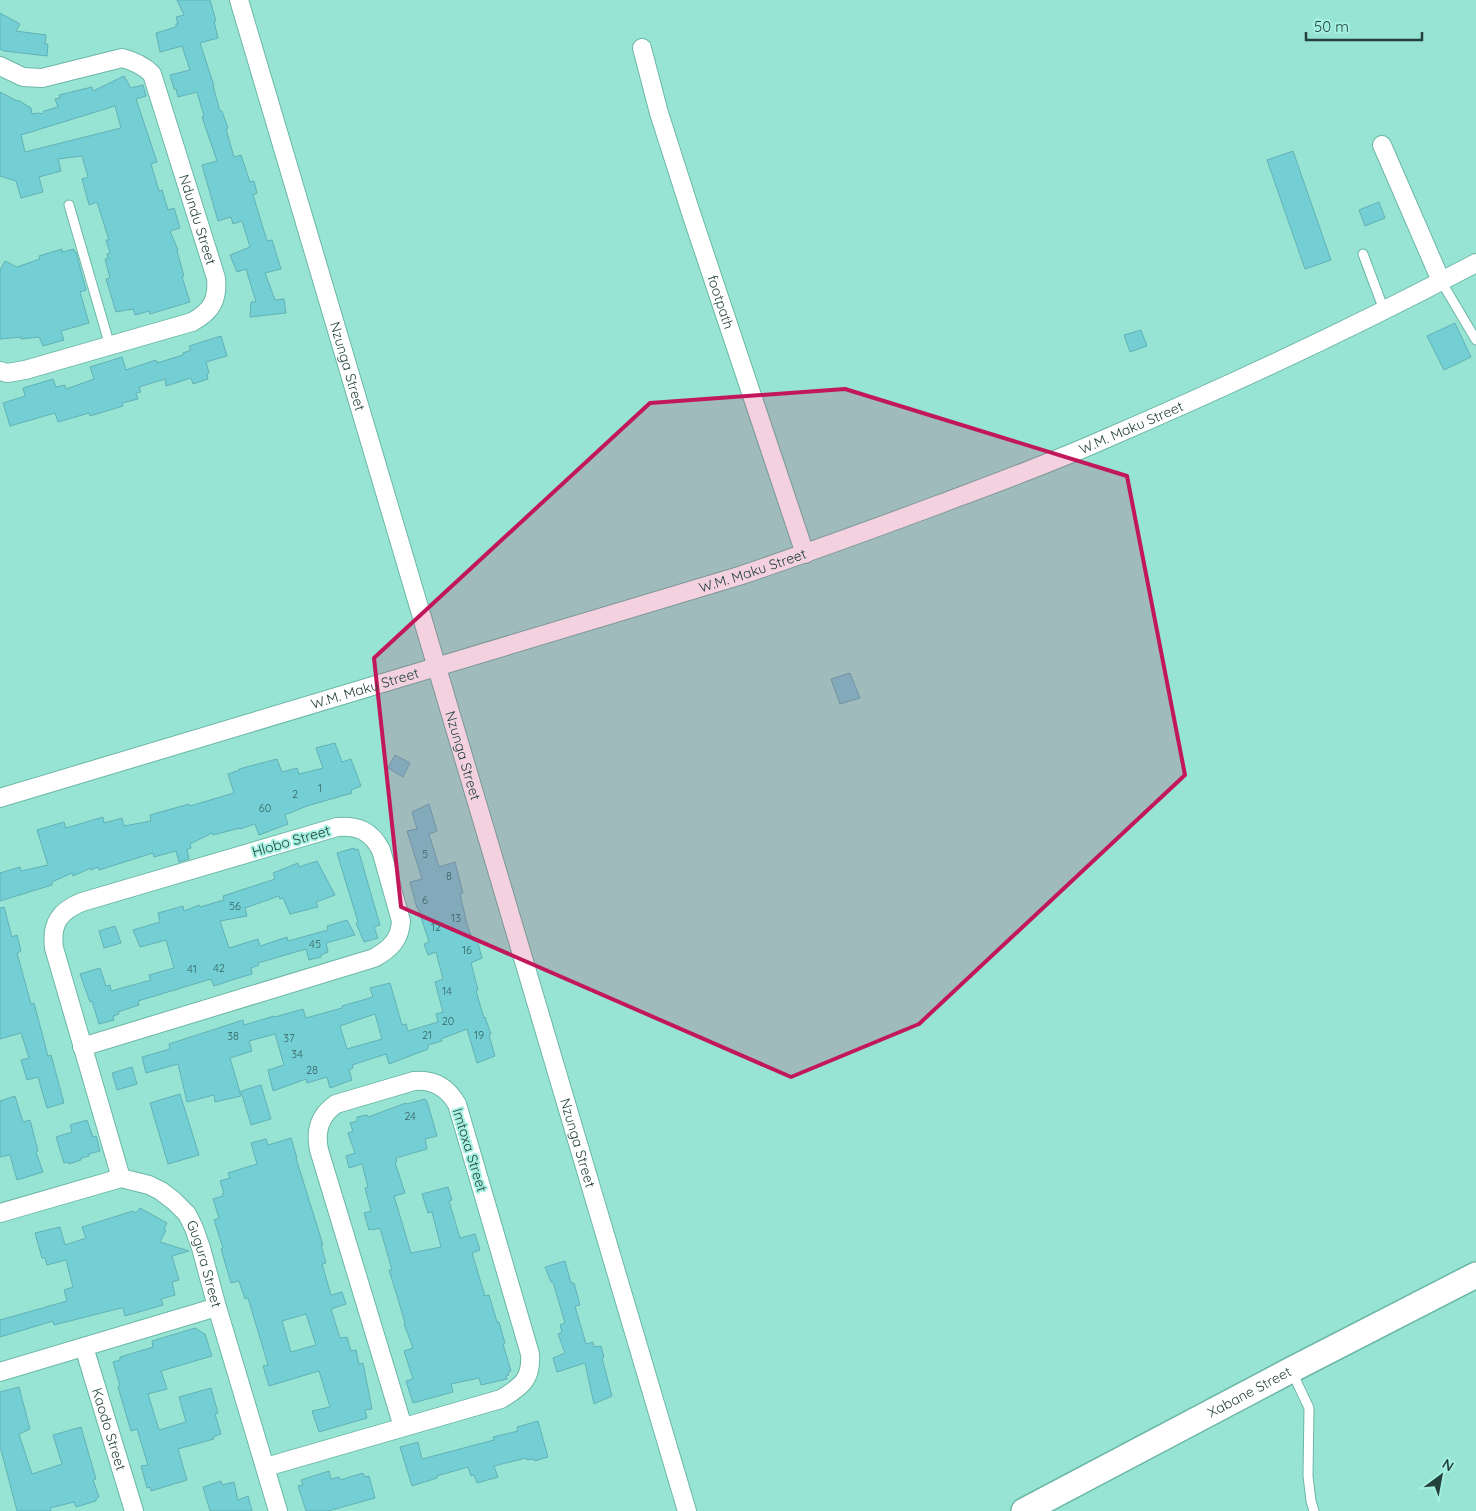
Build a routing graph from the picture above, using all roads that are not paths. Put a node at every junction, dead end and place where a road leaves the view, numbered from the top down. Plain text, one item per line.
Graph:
1 (240, 0) edge
2 (642, 48) dead end
3 (0, 66) edge
4 (1382, 146) dead end
5 (69, 205) dead end
6 (1363, 254) dead end
7 (1476, 263) edge
8 (1441, 281) junction
9 (1384, 310) junction
10 (1476, 340) edge
11 (110, 346) junction
12 (0, 371) edge
13 (805, 554) junction
14 (436, 666) junction
15 (0, 798) edge
16 (82, 1047) junction
17 (121, 1178) junction
18 (0, 1213) edge
19 (1476, 1275) edge
20 (217, 1307) junction
21 (84, 1347) junction
22 (1291, 1370) junction
23 (0, 1372) edge
24 (403, 1427) junction
25 (266, 1467) junction
26 (134, 1511) edge
27 (278, 1511) edge
28 (687, 1511) edge
29 (1024, 1511) edge
30 (1314, 1511) edge

1 - 14 street, Nzunga Street
2 - 13 street, footpath
3 - 11 street, Ndundu Street
4 - 8 street
5 - 11 lane
6 - 9 lane
7 - 8 street, W.M. Maku Street
8 - 9 street, W.M. Maku Street
8 - 10 lane
9 - 13 street, W.M. Maku Street
11 - 12 street, Ndundu Street
13 - 14 street, W.M. Maku Street
14 - 15 street, W.M. Maku Street
14 - 28 street, Nzunga Street
16 - 16 street, Hlobo Street
16 - 17 street, Hlobo Street
17 - 18 street
17 - 20 street, Gugura Street
19 - 22 street, Xabane Street
20 - 21 street
20 - 25 street, Gugura Street
21 - 23 street
21 - 26 street, Kaodo Street
22 - 29 street, Xabane Street
22 - 30 lane
24 - 24 street, Imtoxa Street
24 - 25 street, Imtoxa Street
25 - 27 street, Gugura Street

